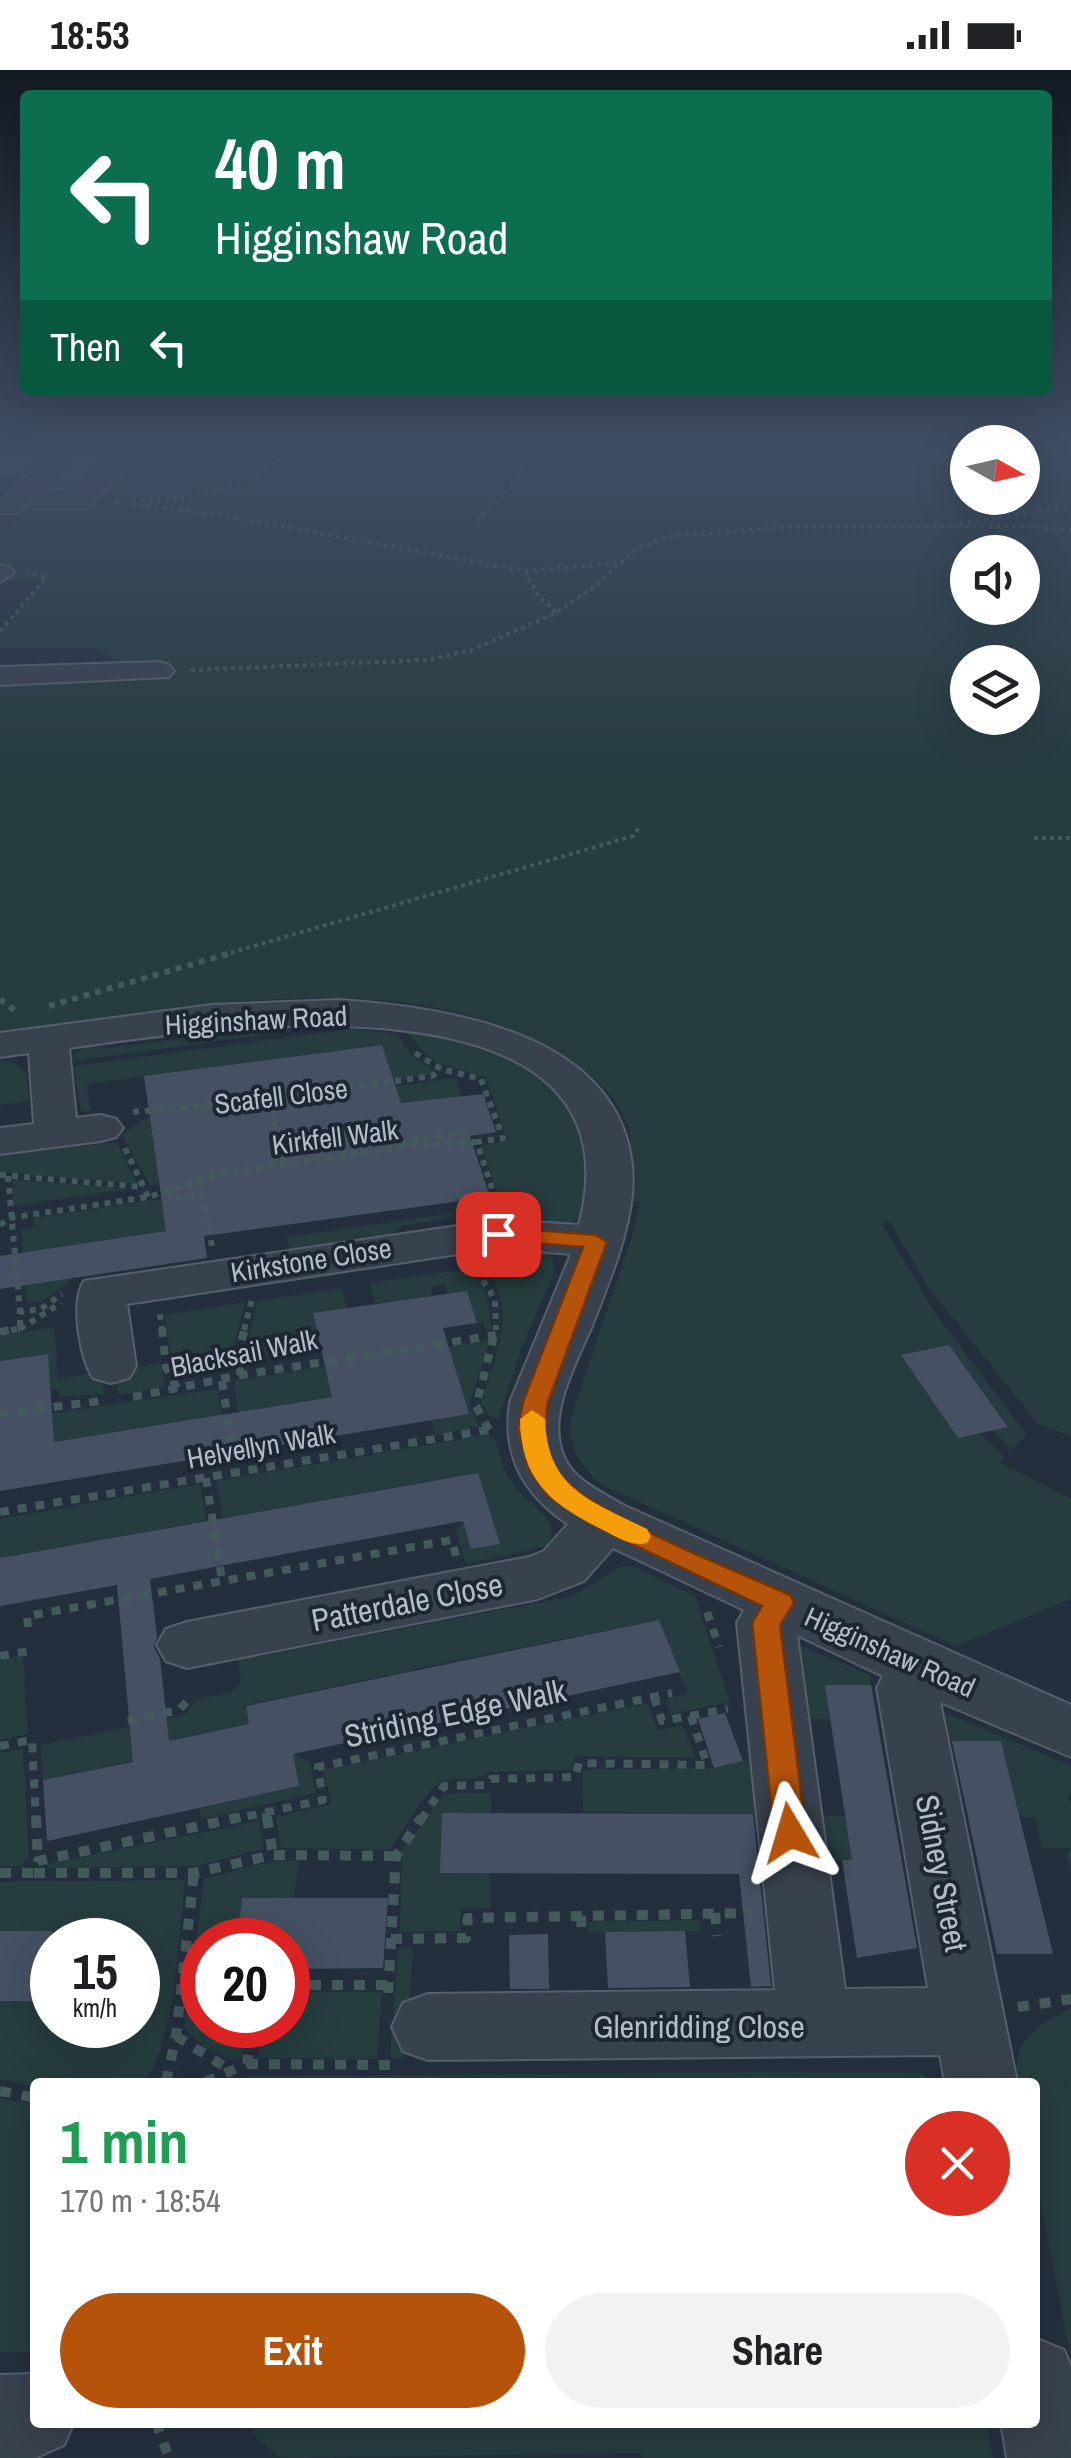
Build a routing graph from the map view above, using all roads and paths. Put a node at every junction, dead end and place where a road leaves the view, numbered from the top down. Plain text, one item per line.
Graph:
1 (457, 558) edge
2 (626, 558) edge
3 (618, 564) junction
4 (525, 571) junction
5 (556, 612) junction
6 (159, 671) joint
7 (0, 676) edge
8 (640, 826) dead end
9 (1034, 838) dead end
10 (1071, 838) edge
11 (43, 1024) junction
12 (407, 1042) dead end
13 (0, 1045) edge
14 (441, 1069) junction
15 (269, 1098) junction
16 (109, 1120) joint
17 (56, 1134) junction
18 (476, 1142) junction
19 (3, 1164) edge
20 (285, 1164) junction
21 (200, 1181) junction
22 (167, 1191) junction
23 (202, 1196) junction
24 (148, 1197) junction
25 (9, 1218) junction
26 (502, 1218) dead end
27 (0, 1225) edge
28 (596, 1242) junction
29 (214, 1262) dead end
30 (466, 1266) dead end
31 (252, 1298) dead end
32 (20, 1312) dead end
33 (160, 1312) dead end
34 (496, 1335) junction
35 (241, 1374) junction
36 (222, 1382) junction
37 (117, 1388) junction
38 (177, 1389) junction
39 (0, 1414) edge
40 (510, 1430) junction
41 (236, 1473) junction
42 (206, 1478) junction
43 (0, 1512) edge
44 (605, 1520) junction
45 (452, 1540) dead end
46 (222, 1580) junction
47 (780, 1603) junction
48 (28, 1627) dead end
49 (30, 1650) dead end
50 (0, 1656) edge
51 (918, 1666) junction
52 (189, 1671) joint
53 (672, 1692) dead end
54 (654, 1697) junction
55 (738, 1707) dead end
56 (692, 1716) junction
57 (128, 1720) dead end
58 (1071, 1732) edge
59 (0, 1746) edge
60 (266, 1813) junction
61 (273, 1855) junction
62 (396, 1856) junction
63 (38, 1861) junction
64 (33, 1872) junction
65 (194, 1872) junction
66 (0, 1873) edge
67 (715, 1913) junction
68 (760, 1913) dead end
69 (581, 1916) junction
70 (717, 1936) dead end
71 (582, 1937) dead end
72 (391, 1939) junction
73 (310, 1994) edge
74 (814, 2025) junction
75 (397, 2032) junction
76 (176, 2036) junction
77 (249, 2048) edge
78 (975, 2052) edge
79 (247, 2064) junction
80 (230, 2070) junction
81 (167, 2078) edge
82 (220, 2078) edge
83 (0, 2090) edge
84 (30, 2097) edge
85 (30, 2416) edge
86 (0, 2417) edge
87 (158, 2428) edge
88 (169, 2458) edge

1 - 4 path
2 - 3 path
3 - 4 path
3 - 5 path
4 - 5 path
5 - 6 path
6 - 7 street
8 - 11 path
9 - 10 path
11 - 13 street, Higginshaw Road
11 - 17 street
11 - 28 street, Higginshaw Road
12 - 14 path
14 - 15 path, Scafell Close
14 - 18 path
15 - 16 path, Scafell Close
15 - 20 path
16 - 17 street
17 - 19 street
18 - 20 path, Kirkfell Walk
18 - 26 path
19 - 24 path
19 - 25 path
20 - 21 path, Kirkfell Walk
21 - 22 path, Kirkfell Walk
21 - 23 path
22 - 23 path
22 - 24 path, Kirkfell Walk
23 - 29 path
24 - 25 path, Kirkfell Walk
25 - 27 path
25 - 32 path
28 - 37 street, Kirkstone Close
28 - 40 street, Higginshaw Road
30 - 34 path
31 - 35 path
33 - 38 path
34 - 35 path, Blacksail Walk
34 - 40 path
35 - 36 path, Blacksail Walk
36 - 38 path, Blacksail Walk
36 - 41 path
37 - 38 path, Blacksail Walk
37 - 39 path, Blacksail Walk
40 - 41 path, Helvellyn Walk
40 - 44 street, Higginshaw Road
41 - 42 path, Helvellyn Walk
42 - 43 path, Helvellyn Walk
42 - 46 path
44 - 47 street, Higginshaw Road
44 - 52 street, Patterdale Close
45 - 46 path
46 - 48 path
47 - 51 street, Higginshaw Road
47 - 74 street
49 - 50 path
51 - 58 street, Higginshaw Road
51 - 78 street, Sidney Street
52 - 57 path
53 - 54 path, Striding Edge Walk
54 - 56 path
54 - 60 path, Striding Edge Walk
55 - 56 path
56 - 62 path
59 - 63 path
60 - 61 path
60 - 63 path, Striding Edge Walk
61 - 62 path
61 - 65 path
62 - 72 path
63 - 64 path
64 - 65 path
64 - 66 path
65 - 76 path
67 - 68 path
67 - 69 path
67 - 70 path
69 - 71 path
69 - 72 path
72 - 75 path
73 - 75 path
74 - 75 street, Glenridding Close
74 - 78 street, Glenridding Close
75 - 79 path
76 - 80 path
76 - 81 path
77 - 79 path
79 - 80 path
80 - 82 path
83 - 84 path
85 - 86 street
87 - 88 path

